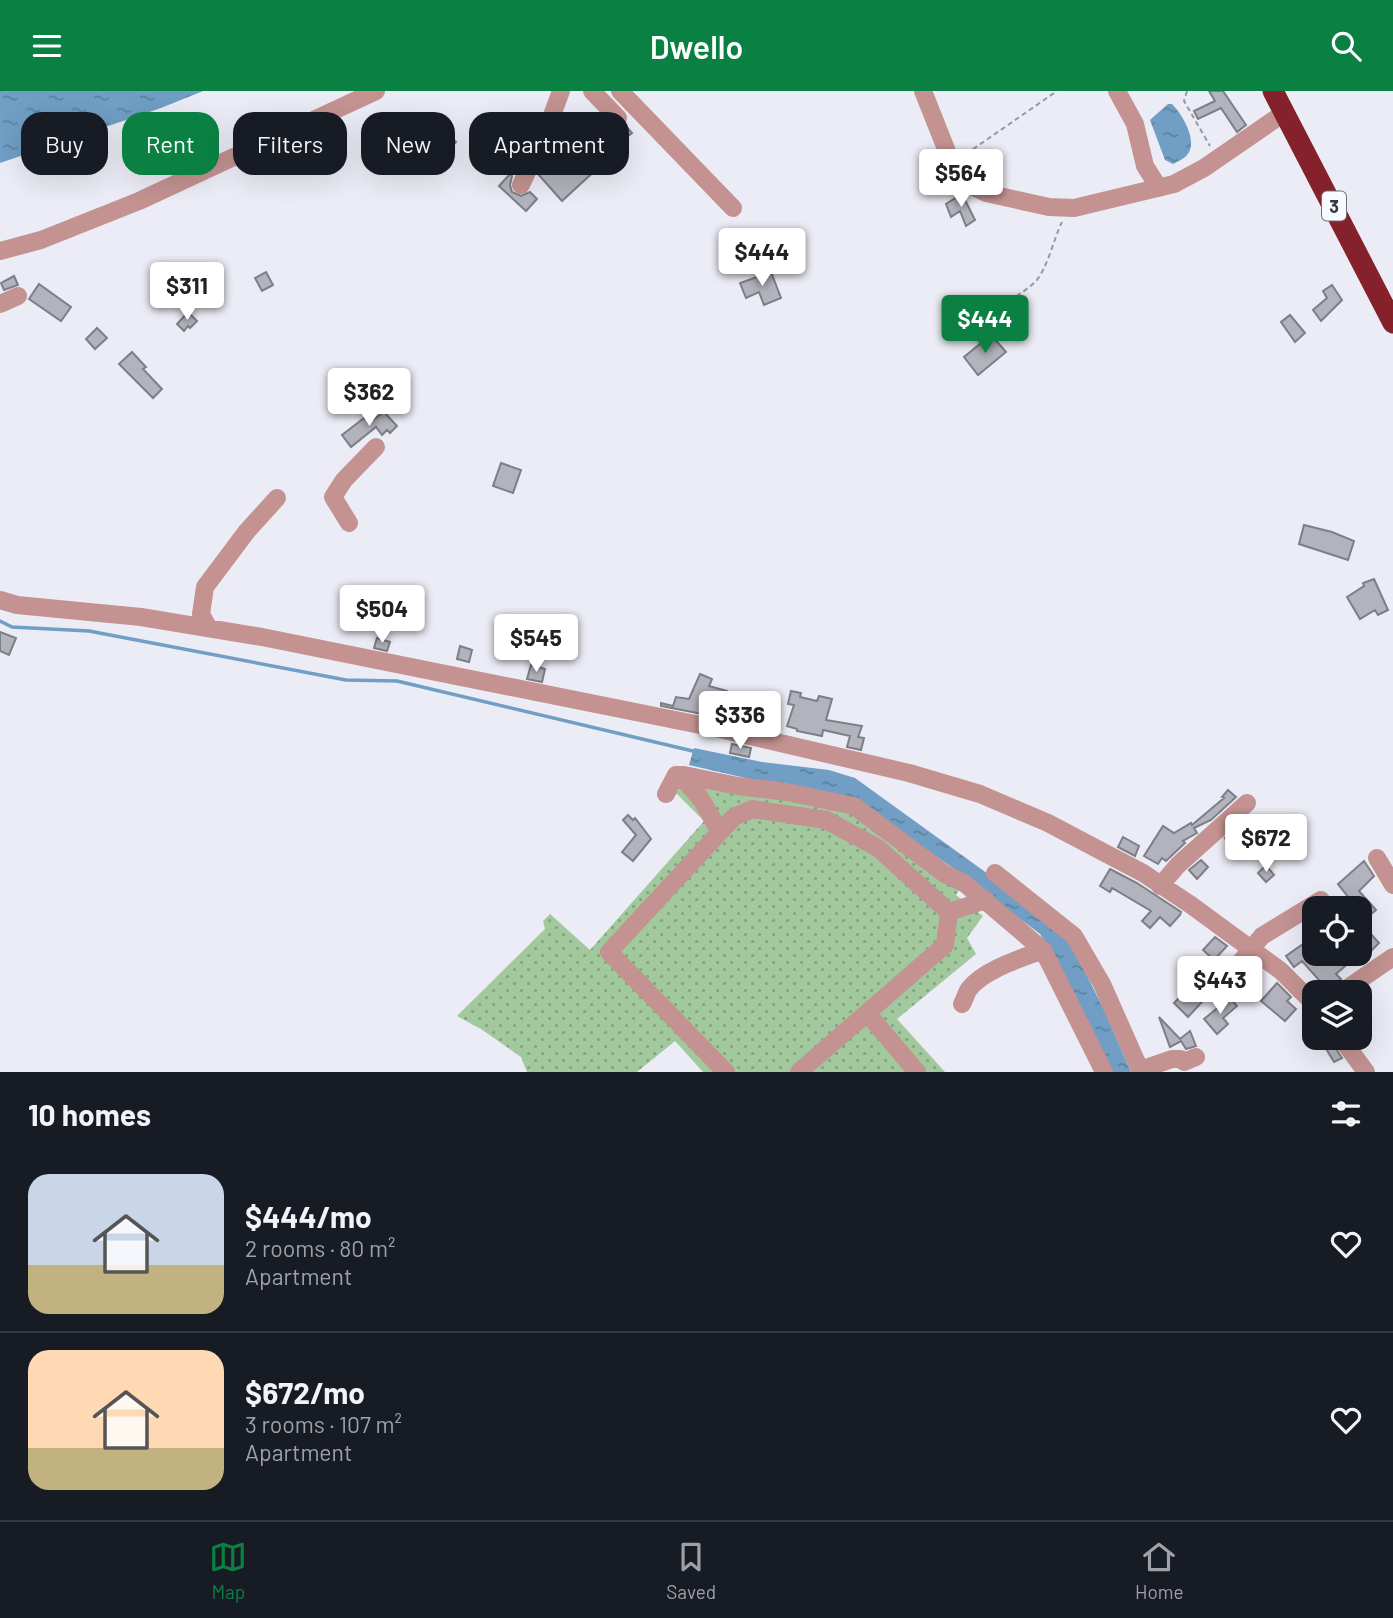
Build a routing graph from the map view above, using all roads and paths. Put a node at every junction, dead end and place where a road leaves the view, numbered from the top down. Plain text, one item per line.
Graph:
1 (376, 91) edge
2 (561, 91) edge
3 (592, 91) edge
4 (620, 91) edge
5 (923, 91) edge
6 (1057, 91) edge
7 (1117, 91) edge
8 (1187, 91) edge
9 (1273, 91) edge
10 (612, 112) edge
11 (1284, 113) junction
12 (1217, 159) junction
13 (952, 164) junction
14 (521, 185) dead end
15 (1159, 188) junction
16 (733, 208) dead end
17 (1074, 208) junction
18 (0, 251) edge
19 (18, 296) dead end
20 (0, 304) edge
21 (982, 321) dead end
22 (1393, 323) edge
23 (376, 447) dead end
24 (277, 498) dead end
25 (349, 523) dead end
26 (0, 600) edge
27 (208, 627) junction
28 (680, 775) junction
29 (666, 794) dead end
30 (1247, 803) dead end
31 (720, 831) junction
32 (1377, 858) dead end
33 (995, 873) dead end
34 (1393, 885) edge
35 (1160, 886) junction
36 (986, 900) junction
37 (1302, 911) edge
38 (949, 912) junction
39 (1249, 949) junction
40 (1043, 950) junction
41 (1393, 957) edge
42 (1359, 980) edge
43 (1223, 983) dead end
44 (1302, 992) edge
45 (962, 1004) dead end
46 (867, 1013) junction
47 (1348, 1050) edge
48 (1196, 1057) dead end
49 (1140, 1071) edge
50 (1363, 1071) edge
51 (726, 1072) edge
52 (799, 1072) edge
53 (917, 1072) edge
54 (1104, 1072) edge

1 - 18 street
2 - 14 street
3 - 10 street
4 - 16 street
5 - 13 street
6 - 13 path
7 - 15 street
8 - 12 path
9 - 11 highway, 3
11 - 12 street
11 - 22 highway, 3
12 - 15 street
13 - 17 street
15 - 17 street
17 - 21 path
19 - 20 street
23 - 25 street
24 - 27 street
26 - 27 street
27 - 35 street
28 - 29 street
28 - 31 street
28 - 36 street
30 - 35 street
31 - 38 street
31 - 51 street
32 - 34 street
33 - 49 street
35 - 39 street
36 - 38 street
36 - 40 street
37 - 39 street
38 - 46 street
39 - 43 street
39 - 44 street
40 - 45 street
40 - 54 street
41 - 42 street
46 - 52 street
46 - 53 street
47 - 50 street
48 - 49 street

